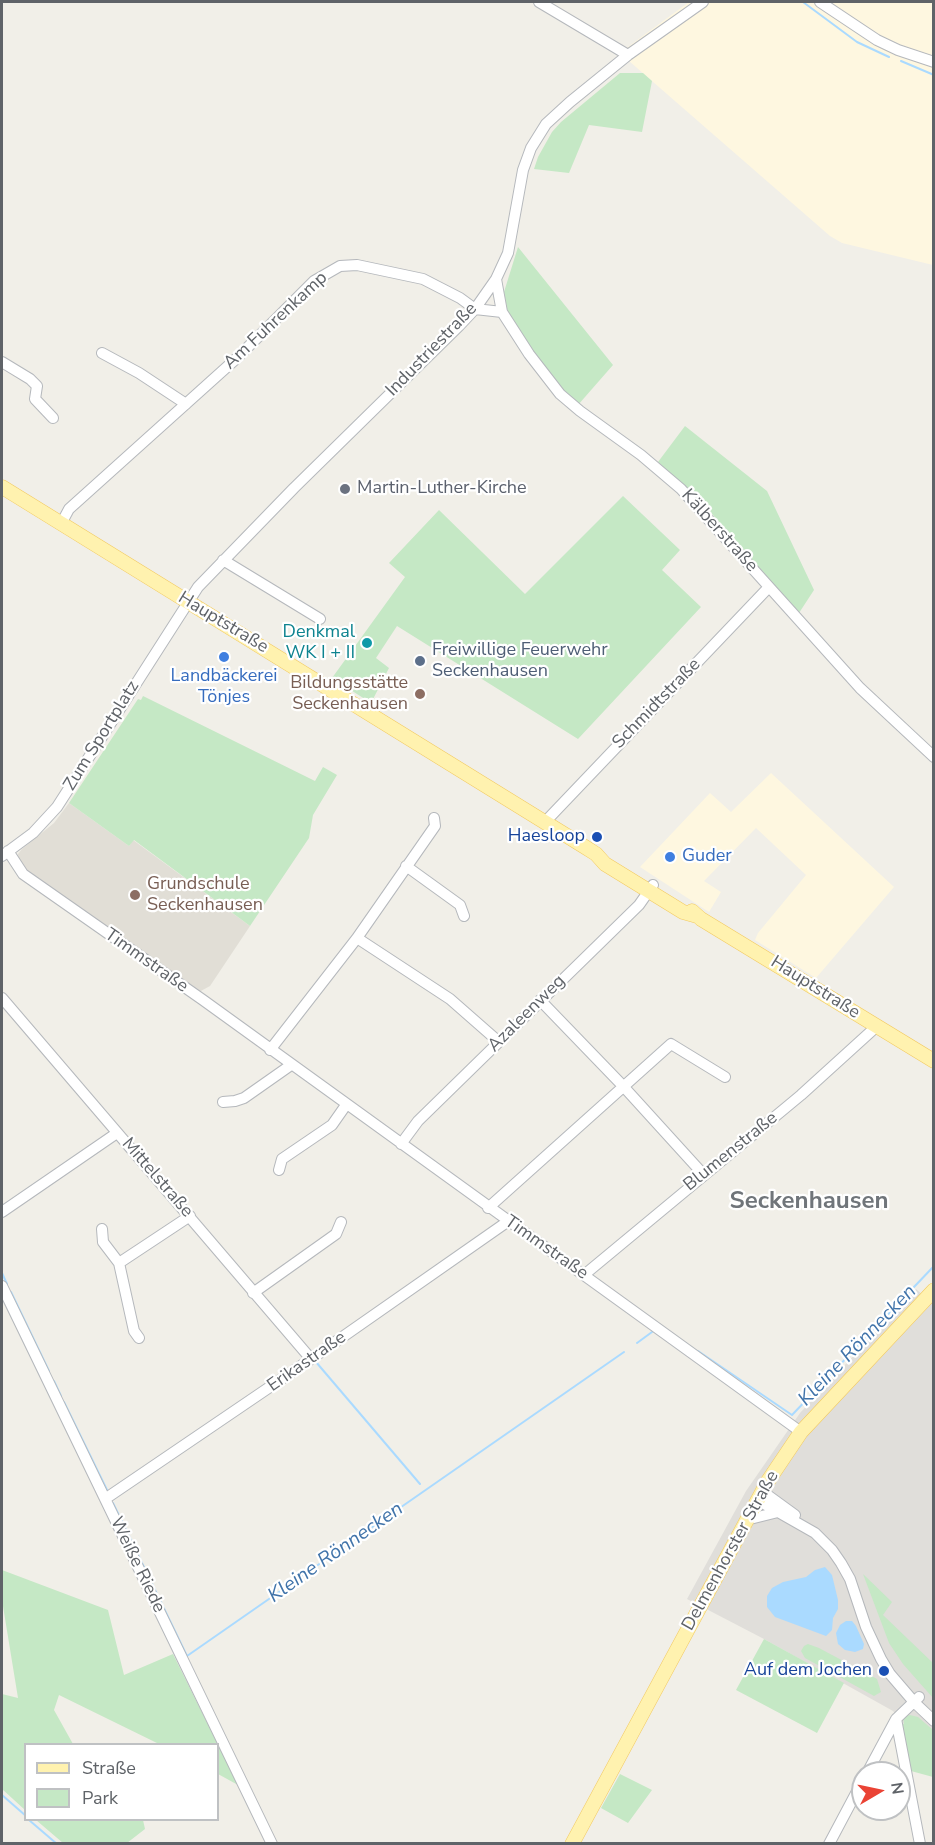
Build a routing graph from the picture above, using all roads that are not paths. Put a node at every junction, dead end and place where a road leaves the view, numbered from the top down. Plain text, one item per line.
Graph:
1 (539, 2) edge
2 (703, 2) edge
3 (820, 2) edge
4 (628, 54) junction
5 (933, 62) edge
6 (496, 279) junction
7 (475, 309) junction
8 (502, 312) junction
9 (102, 353) dead end
10 (2, 362) edge
11 (186, 404) junction
12 (53, 418) dead end
13 (2, 487) edge
14 (61, 524) junction
15 (223, 560) junction
16 (769, 587) junction
17 (187, 601) junction
18 (320, 618) dead end
19 (933, 757) edge
20 (434, 818) dead end
21 (544, 822) junction
22 (5, 853) edge
23 (406, 866) junction
24 (652, 888) junction
25 (464, 916) dead end
26 (357, 938) junction
27 (2, 998) edge
28 (540, 1000) junction
29 (877, 1026) junction
30 (499, 1042) junction
31 (270, 1050) junction
32 (933, 1061) edge
33 (291, 1065) junction
34 (725, 1077) dead end
35 (623, 1086) junction
36 (223, 1102) dead end
37 (346, 1105) junction
38 (117, 1133) junction
39 (401, 1144) junction
40 (279, 1170) dead end
41 (703, 1174) junction
42 (488, 1208) junction
43 (2, 1212) edge
44 (190, 1216) junction
45 (341, 1222) dead end
46 (507, 1222) junction
47 (102, 1229) dead end
48 (119, 1263) junction
49 (584, 1275) junction
50 (2, 1286) edge
51 (933, 1290) edge
52 (253, 1293) junction
53 (139, 1338) dead end
54 (311, 1359) junction
55 (801, 1432) junction
56 (759, 1496) junction
57 (105, 1499) junction
58 (778, 1512) junction
59 (746, 1520) junction
60 (916, 1700) junction
61 (933, 1711) edge
62 (896, 1719) junction
63 (933, 1721) edge
64 (873, 1761) edge
65 (851, 1803) edge
66 (272, 1844) edge
67 (572, 1844) edge
68 (829, 1844) edge
69 (920, 1844) edge

1 - 4 street
2 - 4 street, Industriestraße
3 - 5 street
4 - 6 street, Industriestraße
6 - 7 street, Industriestraße
6 - 8 street, Kälberstraße
7 - 8 street
7 - 11 street, Am Fuhrenkamp
7 - 15 street, Industriestraße
8 - 16 street, Kälberstraße
9 - 11 street
10 - 12 street
11 - 14 street, Am Fuhrenkamp
13 - 14 main road, Hauptstraße
14 - 17 main road, Hauptstraße
15 - 17 street, Industriestraße
15 - 18 street
16 - 19 street, Kälberstraße
16 - 21 street, Schmidtstraße
17 - 21 main road, Hauptstraße
17 - 22 street, Zum Sportplatz
20 - 23 street
21 - 24 main road, Hauptstraße
22 - 31 street, Timmstraße
23 - 25 street
23 - 26 street
24 - 28 street, Azaleenweg
24 - 29 main road, Hauptstraße
26 - 30 street
26 - 31 street
27 - 38 street, Mittelstraße
28 - 30 street, Azaleenweg
28 - 35 street
29 - 32 main road, Hauptstraße
29 - 41 street, Blumenstraße
30 - 39 street, Azaleenweg
31 - 33 street, Timmstraße
33 - 36 street
33 - 37 street, Timmstraße
34 - 35 street
35 - 41 street
35 - 42 street
37 - 39 street, Timmstraße
37 - 40 street
38 - 43 street
38 - 44 street, Mittelstraße
39 - 42 street, Timmstraße
41 - 49 street, Blumenstraße
42 - 46 street, Timmstraße
44 - 48 street
44 - 52 street, Mittelstraße
45 - 52 street
46 - 49 street, Timmstraße
46 - 54 street, Erikastraße
47 - 48 street
48 - 53 street
49 - 55 street, Timmstraße
50 - 57 street, Weiße Riede
51 - 55 main road, Delmenhorster Straße
52 - 54 street, Mittelstraße
54 - 57 street, Erikastraße
55 - 56 main road, Delmenhorster Straße
56 - 58 street
56 - 59 main road, Delmenhorster Straße
56 - 60 street
57 - 66 street, Weiße Riede
58 - 59 street
58 - 60 street
59 - 67 main road, Delmenhorster Straße
60 - 61 street
60 - 62 street
60 - 63 street
62 - 64 street
62 - 69 street
65 - 68 street

